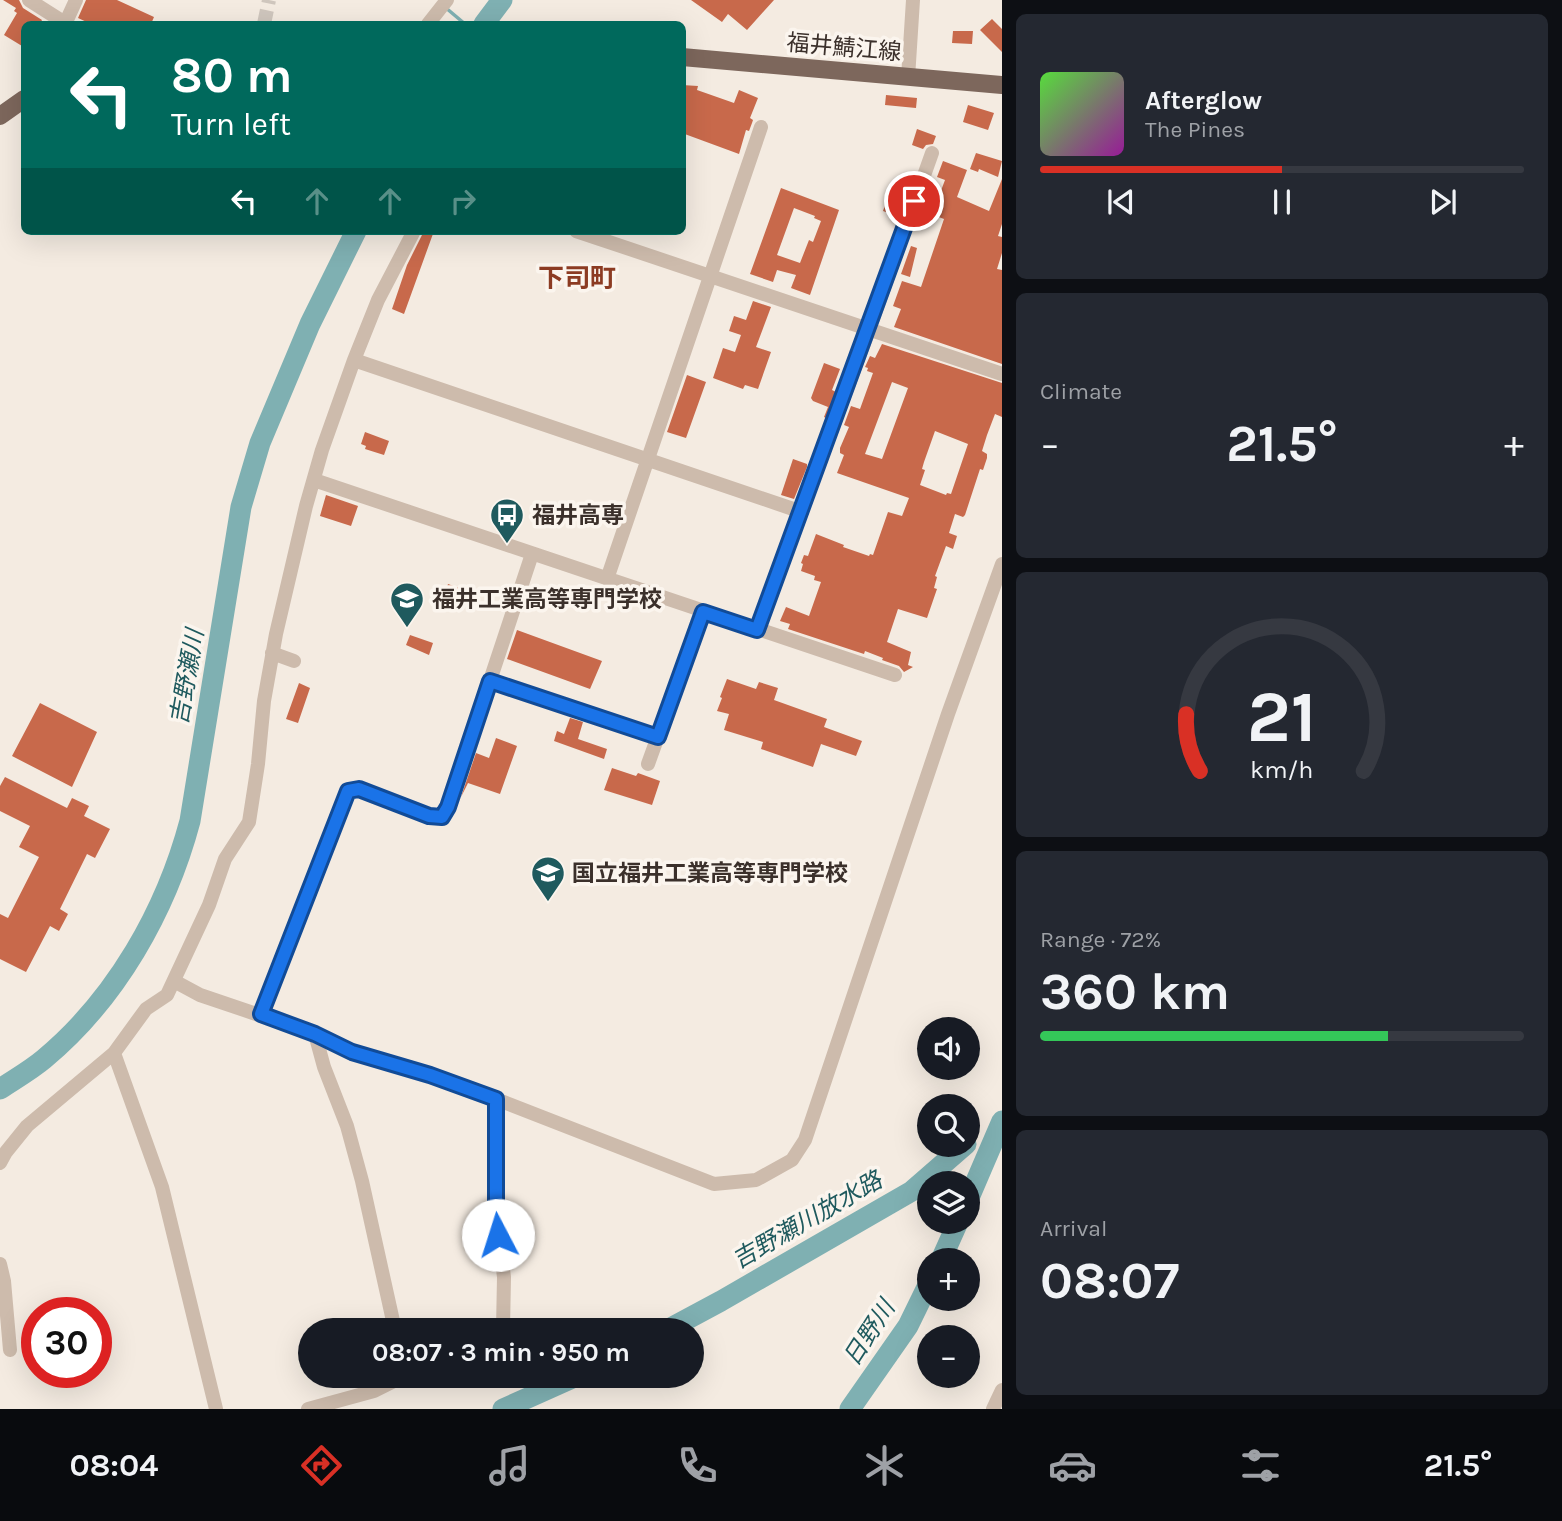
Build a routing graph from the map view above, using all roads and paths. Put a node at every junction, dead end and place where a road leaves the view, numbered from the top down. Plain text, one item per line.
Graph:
1 (29, 0) edge
2 (76, 0) edge
3 (447, 0) edge
4 (913, 0) edge
5 (60, 21) edge
6 (66, 21) edge
7 (430, 21) edge
8 (686, 57) edge
9 (908, 78) junction
10 (1002, 85) edge
11 (21, 101) edge
12 (0, 116) edge
13 (761, 127) dead end
14 (932, 153) dead end
15 (412, 235) edge
16 (588, 235) edge
17 (710, 275) junction
18 (869, 330) junction
19 (354, 360) junction
20 (1002, 374) edge
21 (648, 460) junction
22 (314, 480) junction
23 (802, 512) junction
24 (532, 554) junction
25 (1002, 564) edge
26 (607, 579) junction
27 (703, 612) junction
28 (757, 630) junction
29 (272, 653) junction
30 (295, 661) dead end
31 (895, 675) dead end
32 (490, 681) junction
33 (658, 737) junction
34 (648, 764) dead end
35 (174, 981) junction
36 (261, 1014) junction
37 (315, 1034) junction
38 (114, 1053) junction
39 (496, 1099) junction
40 (0, 1163) edge
41 (0, 1264) edge
42 (392, 1318) edge
43 (503, 1318) edge
44 (10, 1350) dead end
45 (380, 1388) edge
46 (1002, 1390) edge
47 (216, 1409) edge
48 (308, 1409) edge
49 (993, 1409) edge

1 - 5 street
2 - 6 street
3 - 7 street
4 - 9 street
8 - 9 main road, 福井鯖江線
9 - 10 main road, 福井鯖江線
11 - 12 main road
13 - 17 street
14 - 18 street
15 - 19 street
16 - 17 street
17 - 18 street
17 - 21 street
18 - 20 street
18 - 23 street
19 - 21 street
19 - 22 street
21 - 23 street
21 - 26 street
22 - 24 street
22 - 29 street
23 - 28 street
24 - 26 street
24 - 32 street
25 - 39 street
26 - 27 street
27 - 28 street
27 - 33 street
28 - 31 street
29 - 30 street
29 - 35 street
32 - 33 street
32 - 36 street
33 - 34 street
35 - 36 street
35 - 38 street
36 - 37 street
37 - 39 street
37 - 42 street
38 - 40 street
38 - 47 street
39 - 43 street
41 - 44 street
45 - 48 street
46 - 49 street

